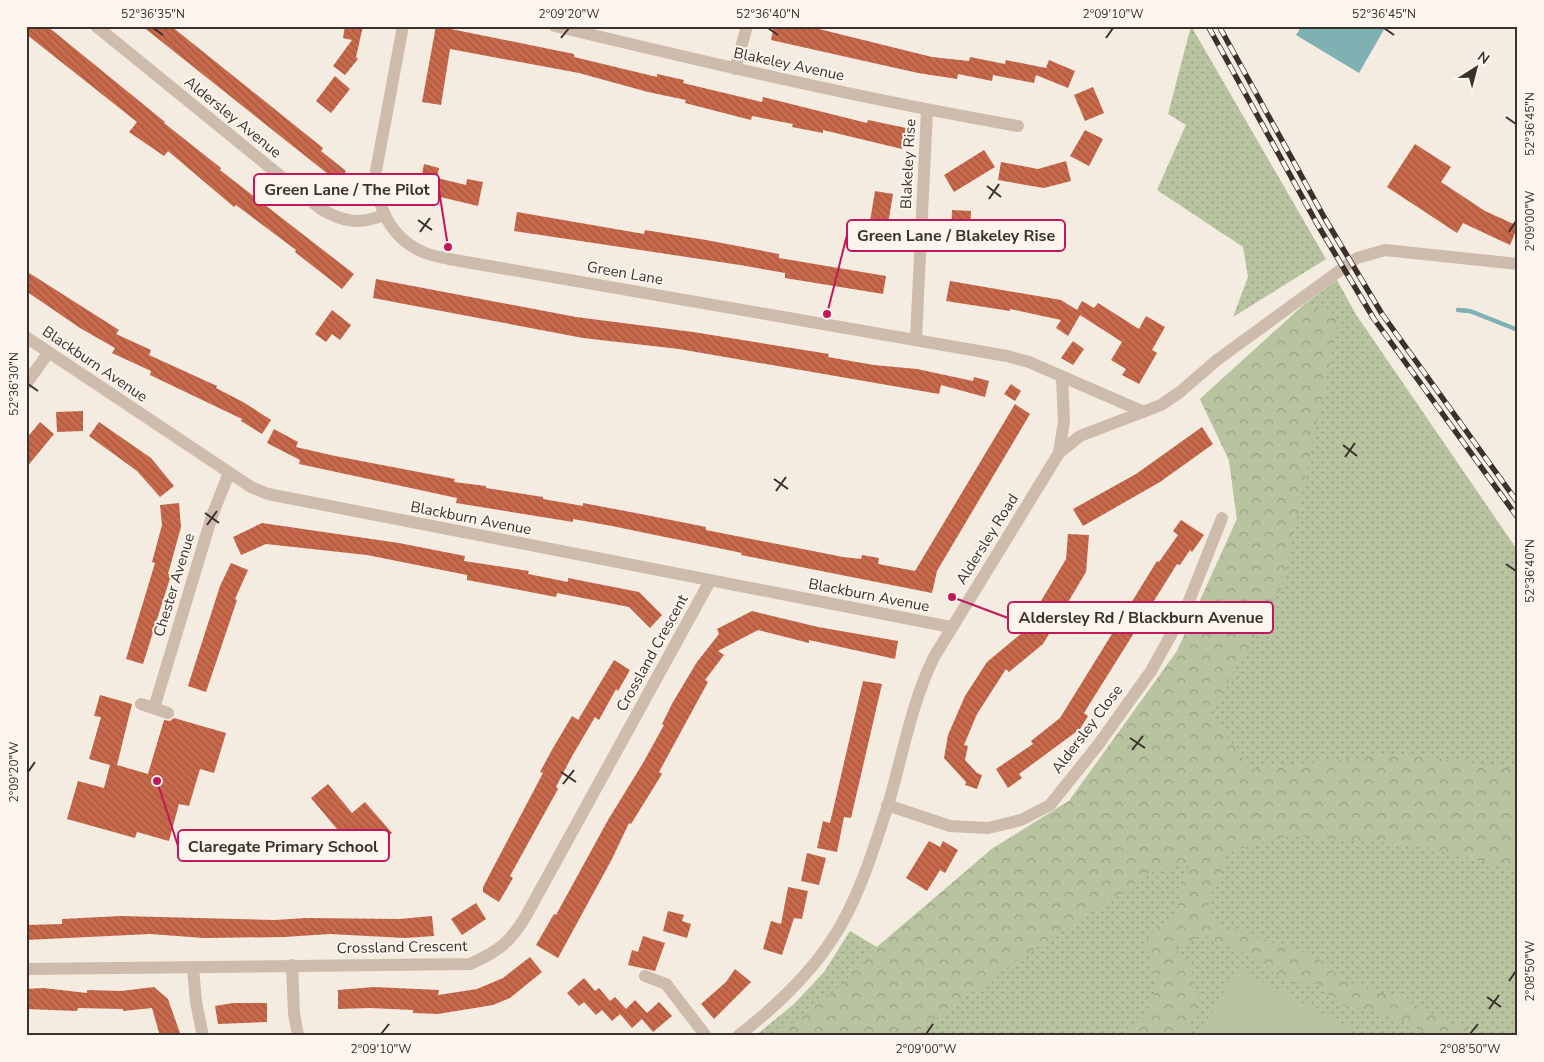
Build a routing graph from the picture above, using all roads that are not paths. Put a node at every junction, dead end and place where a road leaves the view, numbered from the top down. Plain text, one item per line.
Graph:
1 (96, 26) edge
2 (403, 26) edge
3 (555, 26) edge
4 (747, 26) edge
5 (735, 69) junction
6 (927, 110) junction
7 (1018, 126) dead end
8 (384, 215) junction
9 (1518, 264) edge
10 (26, 337) edge
11 (916, 339) junction
12 (49, 352) junction
13 (1062, 376) junction
14 (26, 384) edge
15 (1144, 412) junction
16 (1059, 453) junction
17 (229, 472) junction
18 (1222, 518) dead end
19 (710, 581) junction
20 (951, 628) junction
21 (141, 704) dead end
22 (154, 708) junction
23 (168, 713) dead end
24 (887, 806) junction
25 (292, 965) junction
26 (193, 967) junction
27 (26, 968) edge
28 (645, 976) dead end
29 (203, 1036) edge
30 (298, 1036) edge
31 (706, 1036) edge
32 (738, 1036) edge

1 - 8 street, Aldersley Avenue
2 - 8 street, Green Lane
3 - 5 street, Blakeley Avenue
4 - 5 street
5 - 6 street, Blakeley Avenue
6 - 7 street, Blakeley Avenue
6 - 11 street, Blakeley Rise
8 - 11 street, Green Lane
9 - 15 street, Aldersley Road
10 - 12 street, Blackburn Avenue
11 - 13 street, Green Lane
12 - 14 street
12 - 17 street, Blackburn Avenue
13 - 15 street, Green Lane
13 - 16 street
15 - 16 street, Aldersley Road
16 - 20 street, Aldersley Road
17 - 19 street, Blackburn Avenue
17 - 22 street, Chester Avenue
18 - 24 street, Aldersley Close
19 - 20 street, Blackburn Avenue
19 - 25 street, Crossland Crescent
20 - 24 street, Aldersley Road
21 - 22 street
22 - 23 street
24 - 32 street, Aldersley Road
25 - 26 street, Crossland Crescent
25 - 30 street
26 - 27 street, Crossland Crescent
26 - 29 street
28 - 31 street

